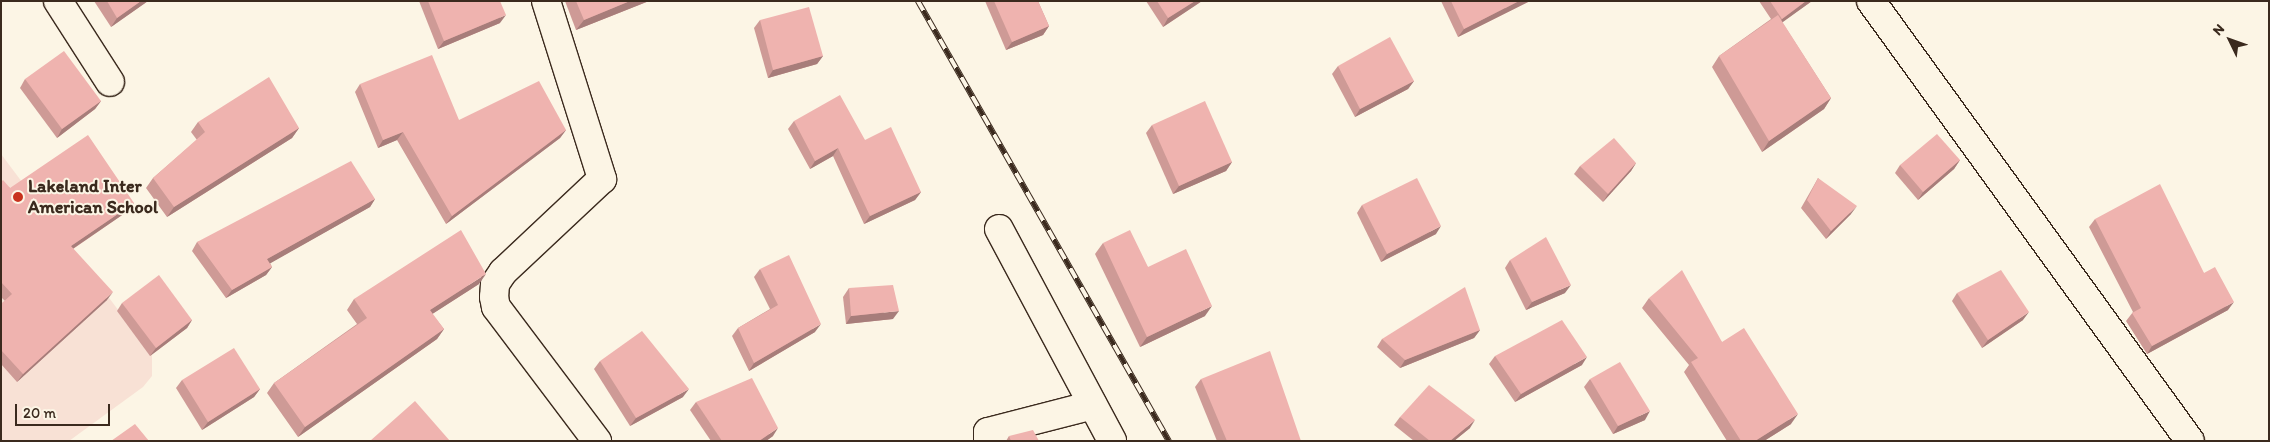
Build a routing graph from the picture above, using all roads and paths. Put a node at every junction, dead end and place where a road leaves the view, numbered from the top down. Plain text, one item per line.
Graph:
1 (58, 1) edge
2 (546, 1) edge
3 (1871, 1) edge
4 (110, 82) dead end
5 (999, 229) dead end
6 (1092, 404) junction
7 (597, 441) edge
8 (988, 441) edge
9 (1112, 441) edge
10 (2190, 441) edge

1 - 4 street
2 - 7 street
3 - 10 street
5 - 6 street
6 - 8 street
6 - 9 street

